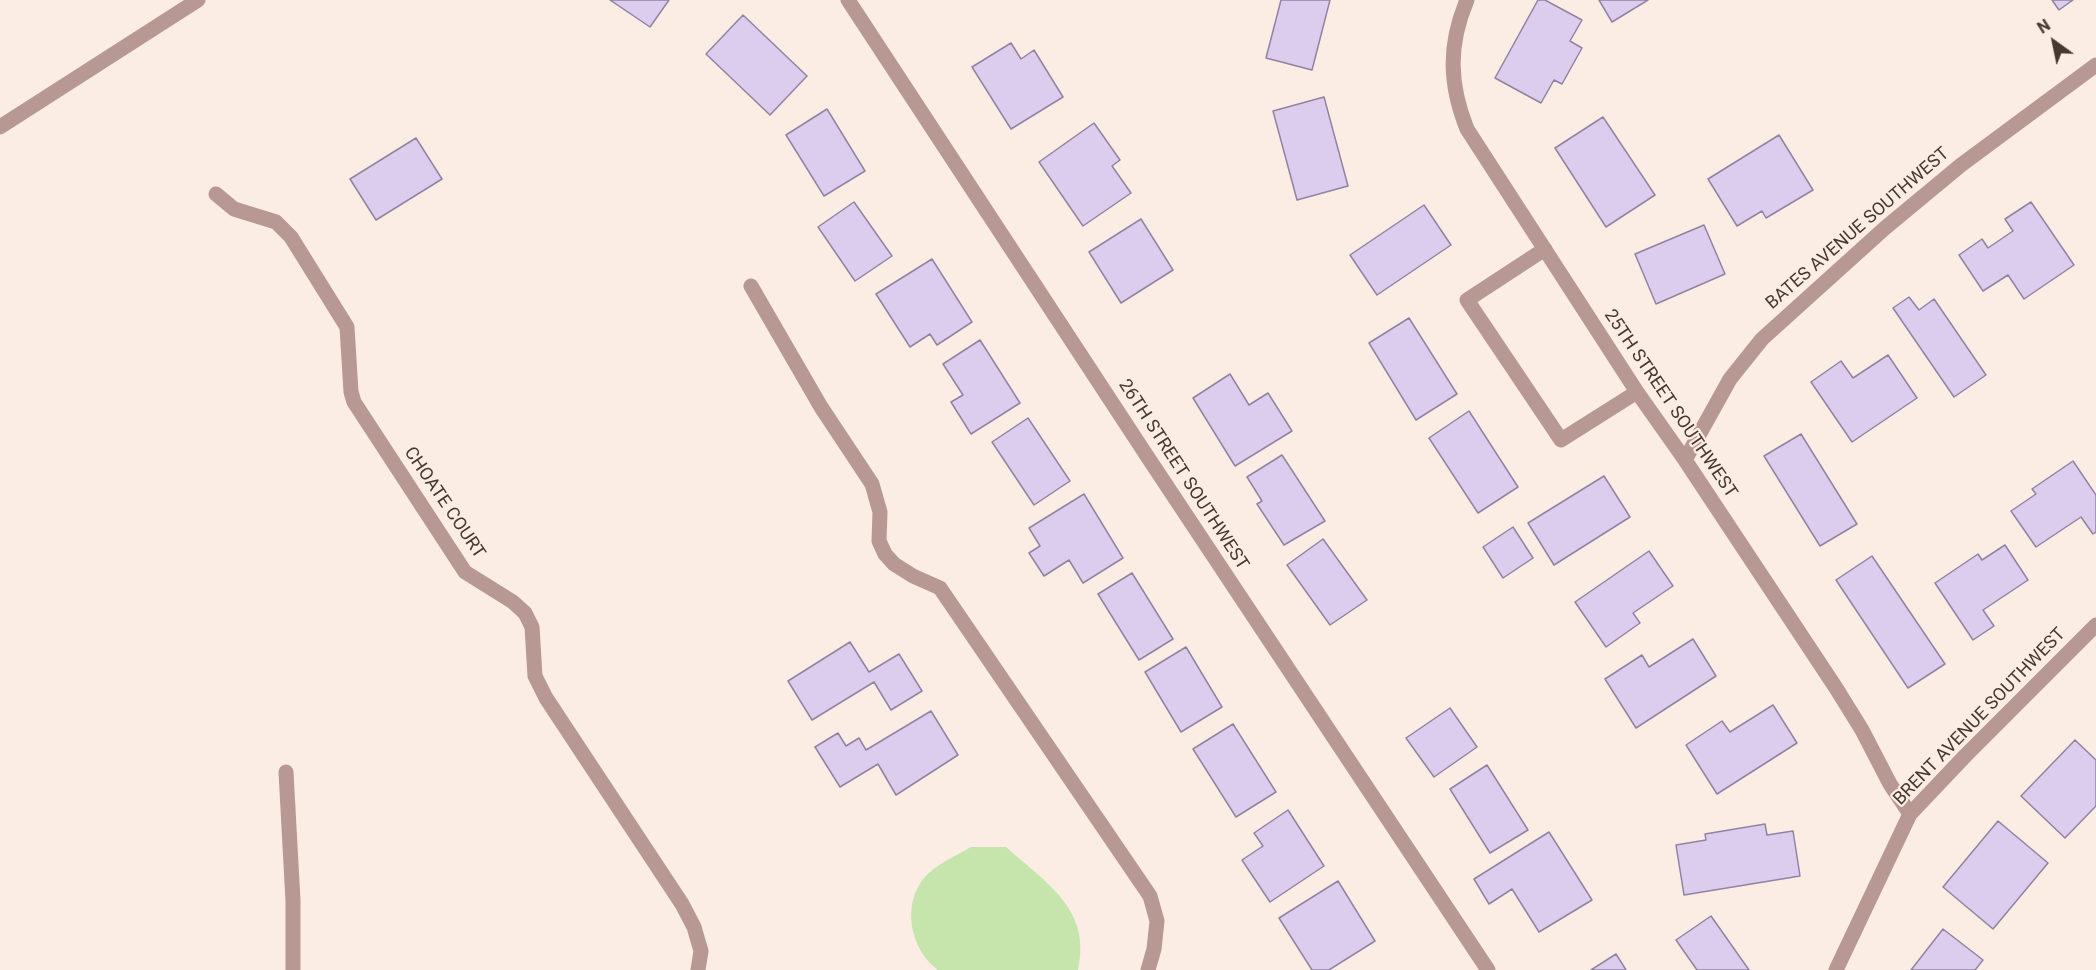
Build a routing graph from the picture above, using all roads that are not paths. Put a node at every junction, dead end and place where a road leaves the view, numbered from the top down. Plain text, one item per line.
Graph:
1 (848, 0) edge
2 (1467, 0) edge
3 (196, 1) edge
4 (2096, 65) edge
5 (0, 127) edge
6 (216, 194) dead end
7 (1545, 249) junction
8 (751, 286) dead end
9 (1637, 392) junction
10 (1684, 460) junction
11 (2096, 624) edge
12 (286, 772) dead end
13 (1910, 814) junction
14 (292, 970) edge
15 (699, 970) edge
16 (1148, 970) edge
17 (1488, 970) edge
18 (1836, 970) edge

1 - 17 street, 26TH STREET SOUTHWEST
2 - 7 street, 25TH STREET SOUTHWEST
3 - 5 street
4 - 10 street, BATES AVENUE SOUTHWEST
6 - 15 street, CHOATE COURT
7 - 9 street, 25TH STREET SOUTHWEST
7 - 9 street
8 - 16 street
9 - 10 street, 25TH STREET SOUTHWEST
10 - 13 street, 25TH STREET SOUTHWEST
11 - 13 street, BRENT AVENUE SOUTHWEST
12 - 14 street
13 - 18 street, BRENT AVENUE SOUTHWEST

